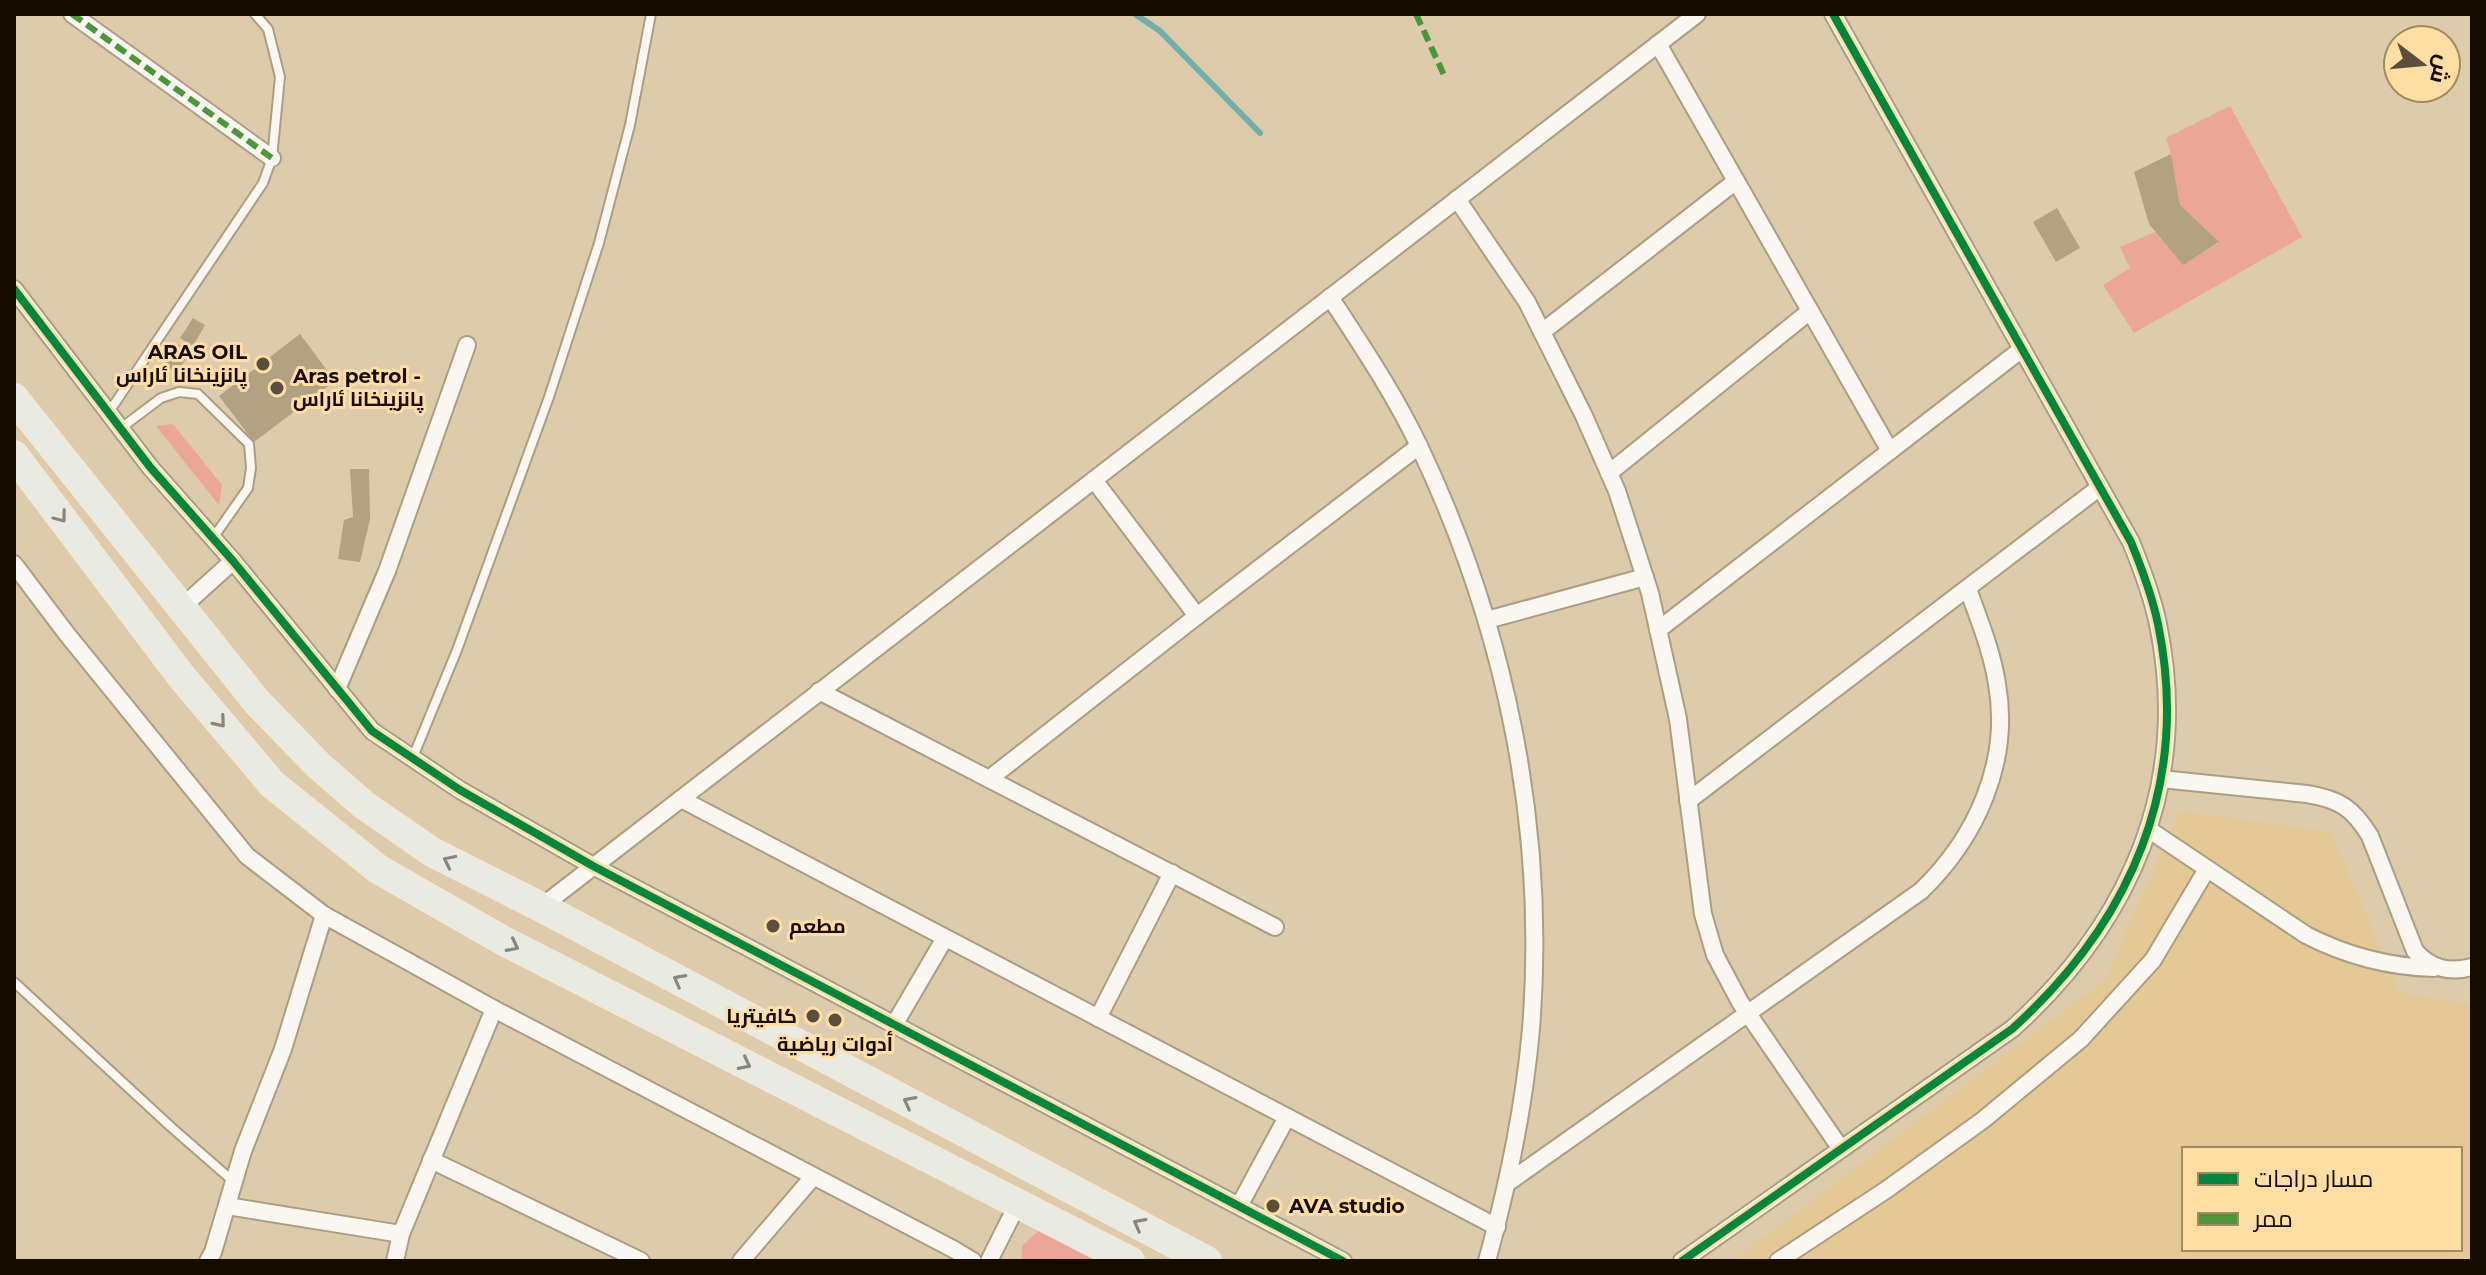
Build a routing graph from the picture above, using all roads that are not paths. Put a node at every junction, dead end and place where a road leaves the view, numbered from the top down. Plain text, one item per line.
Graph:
1 (72, 14) edge
2 (255, 14) edge
3 (651, 14) edge
4 (1697, 14) edge
5 (1833, 14) edge
6 (1658, 44) junction
7 (272, 158) junction
8 (1736, 181) junction
9 (1457, 199) junction
10 (14, 289) edge
11 (1330, 297) junction
12 (1810, 311) junction
13 (1542, 332) junction
14 (467, 345) dead end
15 (2022, 349) junction
16 (14, 398) edge
17 (109, 413) junction
18 (121, 428) junction
19 (1419, 446) junction
20 (1890, 451) junction
21 (14, 455) edge
22 (1609, 473) junction
23 (1094, 480) junction
24 (2100, 487) junction
25 (213, 539) junction
26 (233, 561) junction
27 (14, 564) edge
28 (1645, 577) junction
29 (1968, 589) junction
30 (181, 608) junction
31 (1197, 616) junction
32 (1487, 620) junction
33 (1658, 630) junction
34 (337, 689) junction
35 (819, 691) junction
36 (412, 758) junction
37 (989, 779) junction
38 (2161, 779) junction
39 (681, 799) junction
40 (1688, 801) junction
41 (2148, 829) junction
42 (593, 866) junction
43 (2207, 869) junction
44 (1172, 873) junction
45 (541, 907) junction
46 (324, 915) junction
47 (1275, 927) dead end
48 (945, 938) junction
49 (2472, 967) edge
50 (2435, 968) junction
51 (14, 982) edge
52 (494, 1009) junction
53 (1748, 1014) junction
54 (1098, 1018) junction
55 (894, 1025) junction
56 (1287, 1117) junction
57 (1841, 1149) junction
58 (431, 1160) junction
59 (813, 1177) junction
60 (234, 1182) junction
61 (1506, 1184) junction
62 (1018, 1203) junction
63 (227, 1206) junction
64 (1239, 1206) junction
65 (1497, 1227) junction
66 (401, 1234) junction
67 (948, 1255) edge
68 (208, 1261) edge
69 (395, 1261) edge
70 (641, 1261) edge
71 (741, 1261) edge
72 (973, 1261) edge
73 (989, 1261) edge
74 (1130, 1261) edge
75 (1207, 1261) edge
76 (1343, 1261) edge
77 (1487, 1261) edge
78 (1682, 1261) edge
79 (1778, 1261) edge

1 - 7 street
2 - 7 lane
3 - 36 lane
4 - 6 street
5 - 15 street
6 - 8 street
6 - 9 street
7 - 17 lane
8 - 12 street
8 - 13 street
9 - 11 street
9 - 13 street
10 - 17 street
11 - 19 street
11 - 23 street
12 - 20 street
12 - 22 street
13 - 22 street
14 - 34 street
15 - 20 street
15 - 24 street
16 - 30 main road
17 - 18 street
18 - 25 street
18 - 25 lane
19 - 31 street
19 - 32 street
20 - 33 street
21 -> 62 main road
22 - 28 street
23 - 31 street
23 - 35 street
24 - 29 street
24 - 38 street
25 - 26 street
26 - 30 street
26 - 34 street
27 - 46 street
28 - 32 street
28 - 33 street
29 - 40 street
29 - 53 street
45 -> 30 main road
31 - 37 street
32 - 61 street
33 - 40 street
34 - 36 street
35 - 37 street
35 - 39 street
36 - 42 street
37 - 44 street
38 - 41 street
38 - 50 street
39 - 42 street
39 - 48 street
40 - 53 street
41 - 43 street
41 - 57 street
42 - 45 street
42 - 55 street
43 - 50 street
43 - 79 street
44 - 47 street
44 - 54 street
75 -> 45 main road
46 - 52 street
46 - 60 street
48 - 54 street
48 - 55 street
49 - 50 street
51 - 60 lane
52 - 58 street
52 - 59 street
53 - 57 street
53 - 61 street
54 - 56 street
55 - 64 street
56 - 64 street
56 - 65 street
57 - 78 street
58 - 66 street
58 - 70 street
59 - 67 street
59 - 71 street
60 - 63 street
61 - 65 street
62 - 73 street
62 - 74 main road
63 - 66 street
63 - 68 street
64 - 76 street
65 - 77 street
66 - 69 street
67 - 72 street

